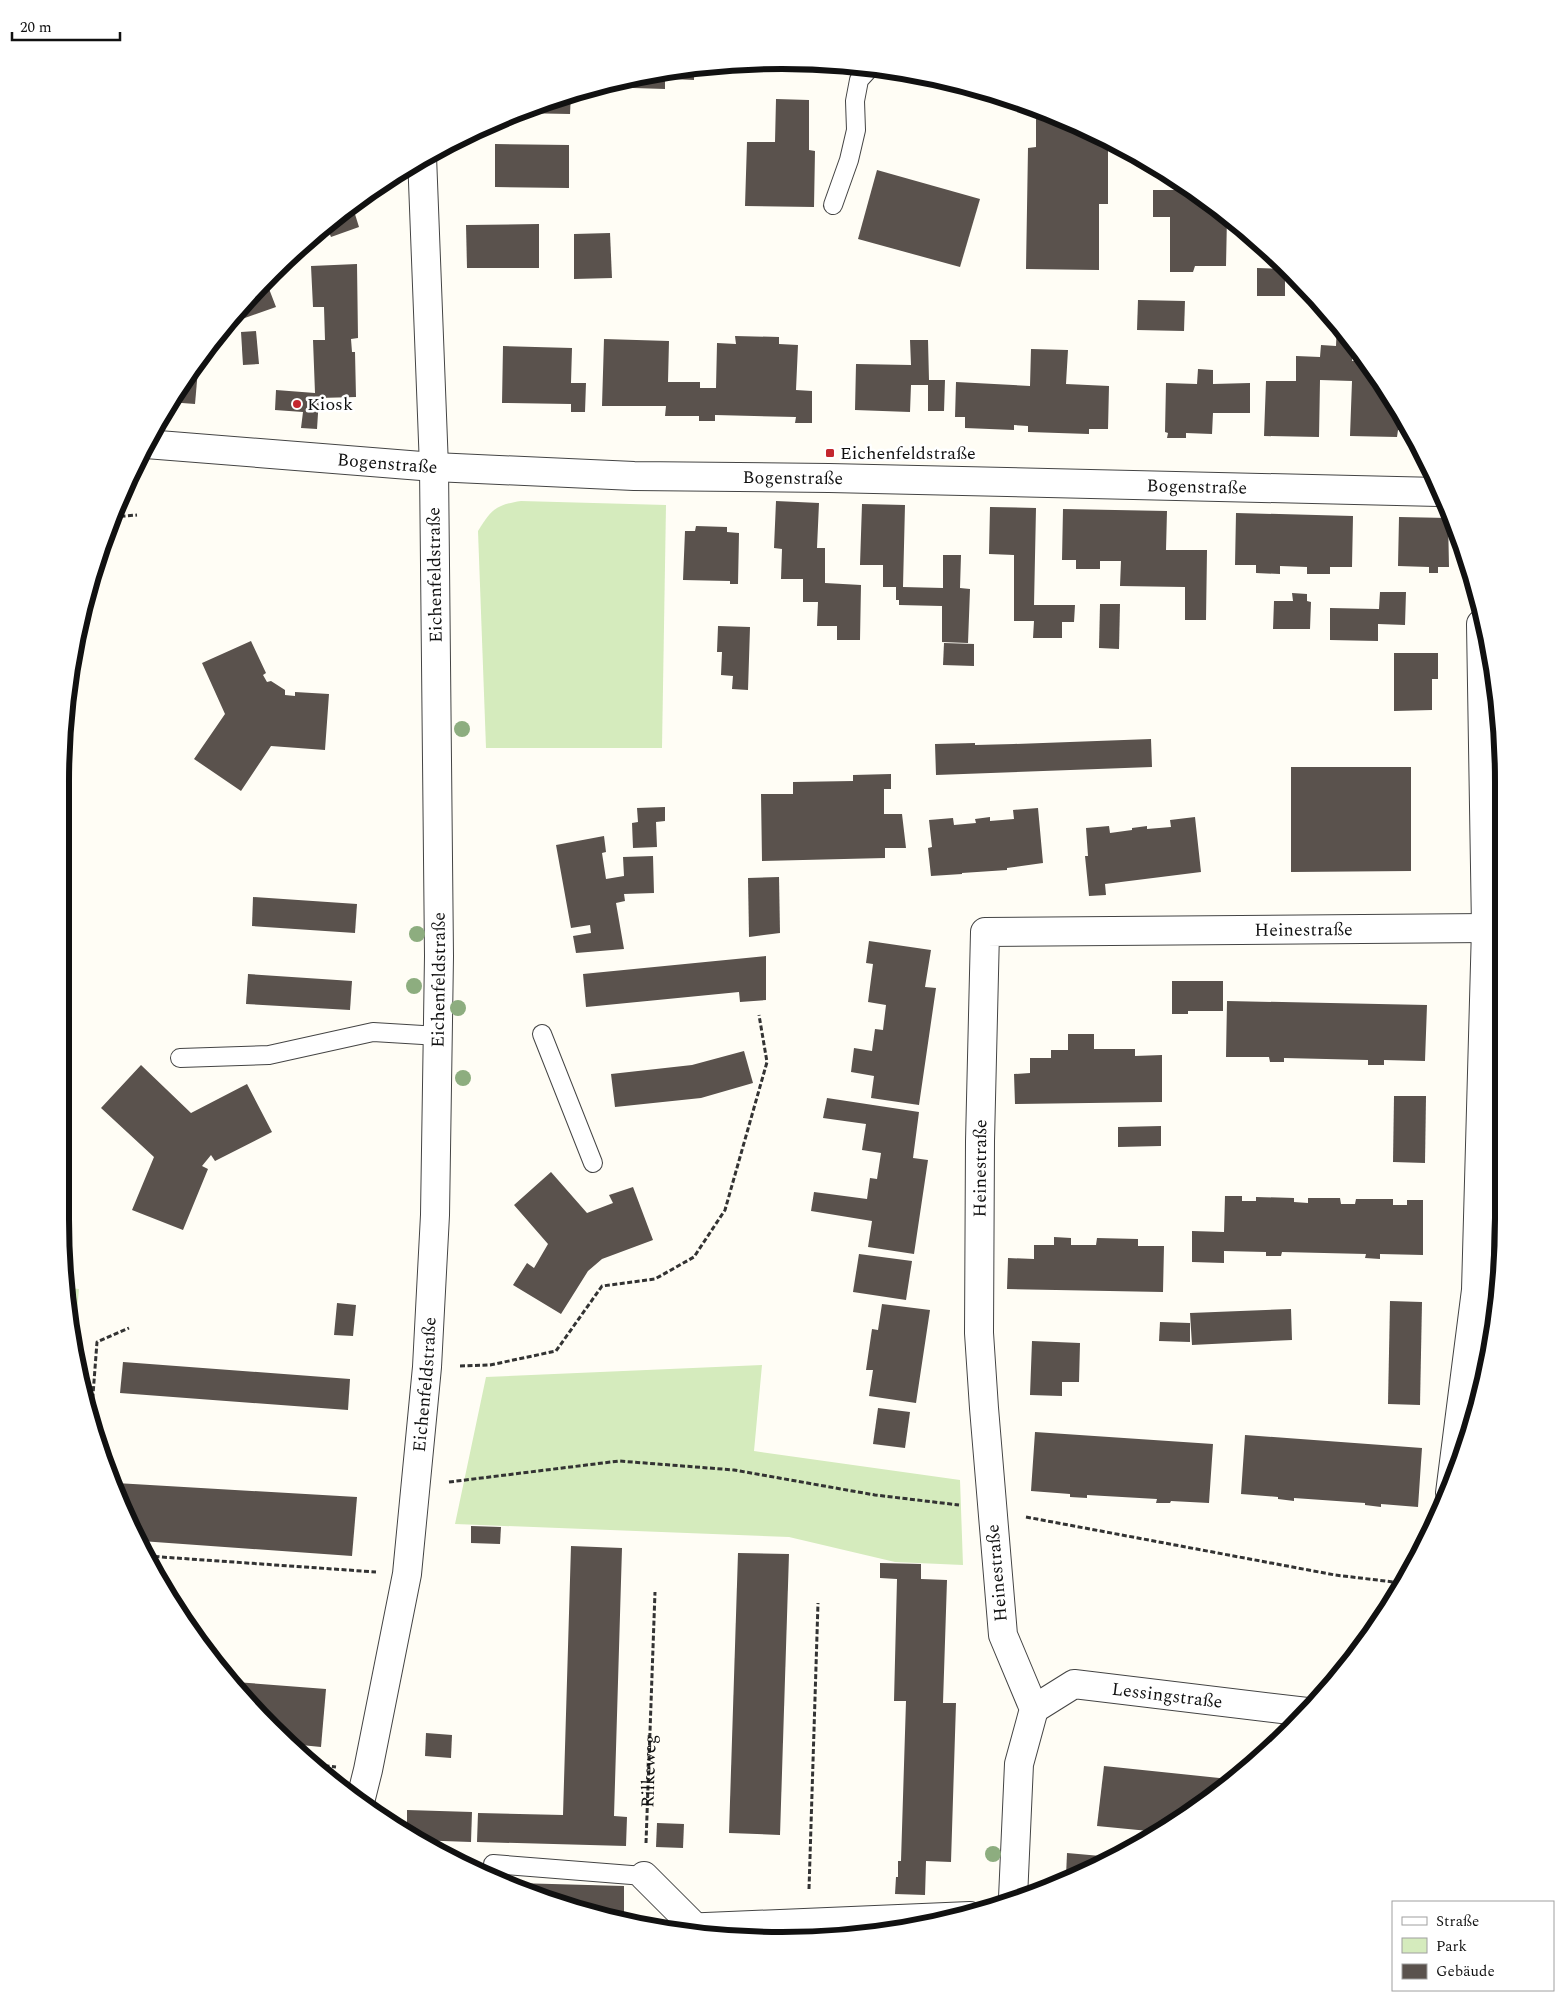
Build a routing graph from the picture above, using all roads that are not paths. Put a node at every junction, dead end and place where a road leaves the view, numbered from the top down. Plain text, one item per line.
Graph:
1 (865, 74) edge
2 (422, 166) edge
3 (833, 205) dead end
4 (154, 445) edge
5 (434, 467) junction
6 (1433, 492) edge
7 (1480, 636) edge
8 (1486, 928) junction
9 (542, 1034) dead end
10 (439, 1036) junction
11 (180, 1058) dead end
12 (593, 1163) dead end
13 (1455, 1453) edge
14 (1034, 1709) junction
15 (1297, 1711) edge
16 (362, 1795) edge
17 (493, 1864) dead end
18 (644, 1876) joint
19 (1013, 1893) edge
20 (915, 1920) edge
21 (687, 1926) edge
22 (707, 1928) edge
23 (803, 1928) edge

1 - 3 lane
2 - 5 street, Eichenfeldstraße
4 - 5 street, Bogenstraße
5 - 6 street, Bogenstraße
5 - 10 street, Eichenfeldstraße
7 - 8 street
8 - 13 street
8 - 14 street, Heinestraße
9 - 12 lane
10 - 11 lane
10 - 16 street, Eichenfeldstraße
14 - 15 street, Lessingstraße
14 - 19 street
17 - 18 lane
18 - 21 street
20 - 23 street
22 - 23 street

